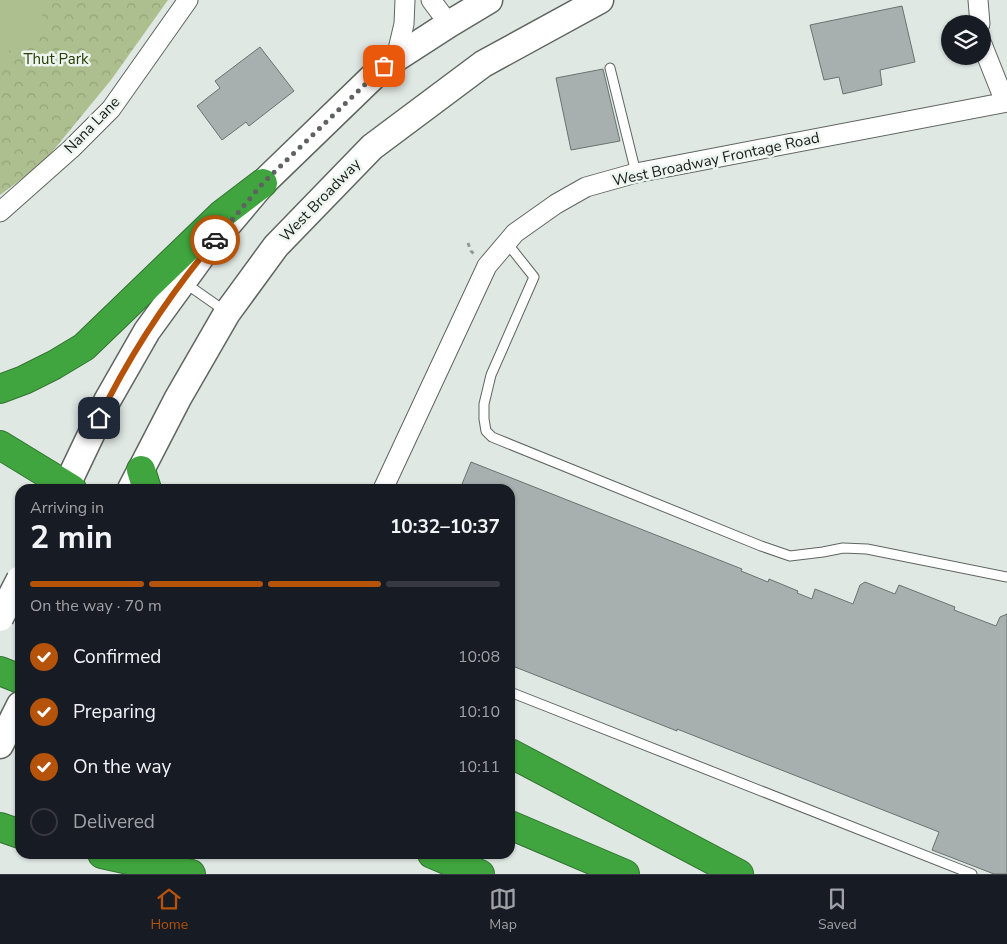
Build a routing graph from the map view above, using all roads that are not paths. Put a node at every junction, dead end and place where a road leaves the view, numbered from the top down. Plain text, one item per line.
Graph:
1 (188, 0) edge
2 (405, 0) edge
3 (430, 0) edge
4 (489, 0) edge
5 (600, 0) edge
6 (978, 0) edge
7 (979, 15) edge
8 (449, 24) junction
9 (396, 58) junction
10 (991, 65) edge
11 (610, 68) dead end
12 (1006, 99) edge
13 (636, 173) junction
14 (263, 183) junction
15 (0, 212) edge
16 (507, 242) junction
17 (183, 282) junction
18 (227, 313) junction
19 (0, 389) edge
20 (0, 445) edge
21 (140, 483) edge
22 (62, 484) edge
23 (70, 484) edge
24 (385, 484) edge
25 (1007, 577) edge
26 (15, 589) edge
27 (0, 609) edge
28 (15, 616) edge
29 (0, 618) edge
30 (0, 671) edge
31 (15, 677) edge
32 (515, 694) edge
33 (15, 715) edge
34 (0, 745) edge
35 (515, 756) edge
36 (0, 827) edge
37 (515, 828) edge
38 (15, 833) edge
39 (15, 835) edge
40 (0, 839) edge
41 (124, 859) edge
42 (444, 859) edge
43 (191, 874) edge
44 (480, 874) edge
45 (625, 874) edge
46 (739, 874) edge
47 (972, 874) edge

1 - 15 street, Nana Lane
2 - 9 street
3 - 8 street
4 - 8 street
5 - 18 street, West Broadway
6 - 7 street
8 - 9 street
9 - 14 street
10 - 12 street
11 - 13 lane
12 - 13 street, West Broadway Frontage Road
13 - 16 street, West Broadway Frontage Road
14 - 17 street
14 - 19 highway
16 - 24 street, West Broadway Frontage Road
16 - 25 lane
17 - 18 lane
17 - 23 street
18 - 21 street, West Broadway
20 - 22 highway
26 - 29 street, bridge
27 - 28 highway
30 - 31 highway
32 - 47 lane
33 - 34 street
35 - 46 highway
36 - 38 highway
37 - 45 highway
39 - 40 highway
41 - 43 highway
42 - 44 highway

